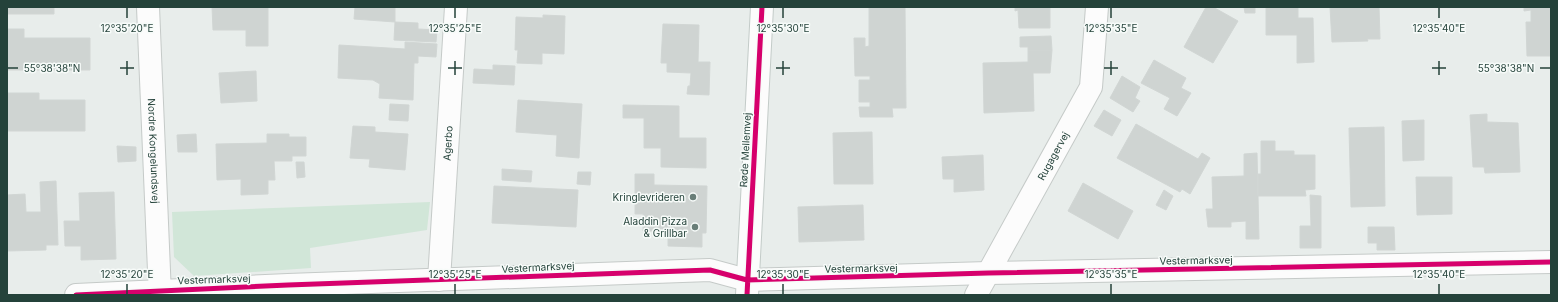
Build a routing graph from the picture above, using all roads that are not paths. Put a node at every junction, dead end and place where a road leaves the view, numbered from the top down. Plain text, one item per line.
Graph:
1 (148, 7) edge
2 (456, 7) edge
3 (762, 7) edge
4 (1097, 7) edge
5 (1551, 262) edge
6 (988, 273) junction
7 (440, 280) junction
8 (747, 287) edge
9 (387, 288) edge
10 (160, 293) edge
11 (76, 295) edge
12 (976, 295) edge

1 - 10 street, Nordre Kongelundsvej
2 - 7 street, Agerbo
3 - 8 street, Røde Mellemvej
4 - 6 street, Rugagervej
5 - 6 street, Vestermarksvej
6 - 8 street, Vestermarksvej
6 - 12 street, Rugagervej
7 - 8 street, Vestermarksvej
7 - 9 street, Vestermarksvej
9 - 10 street, Vestermarksvej
10 - 11 street, Vestermarksvej

